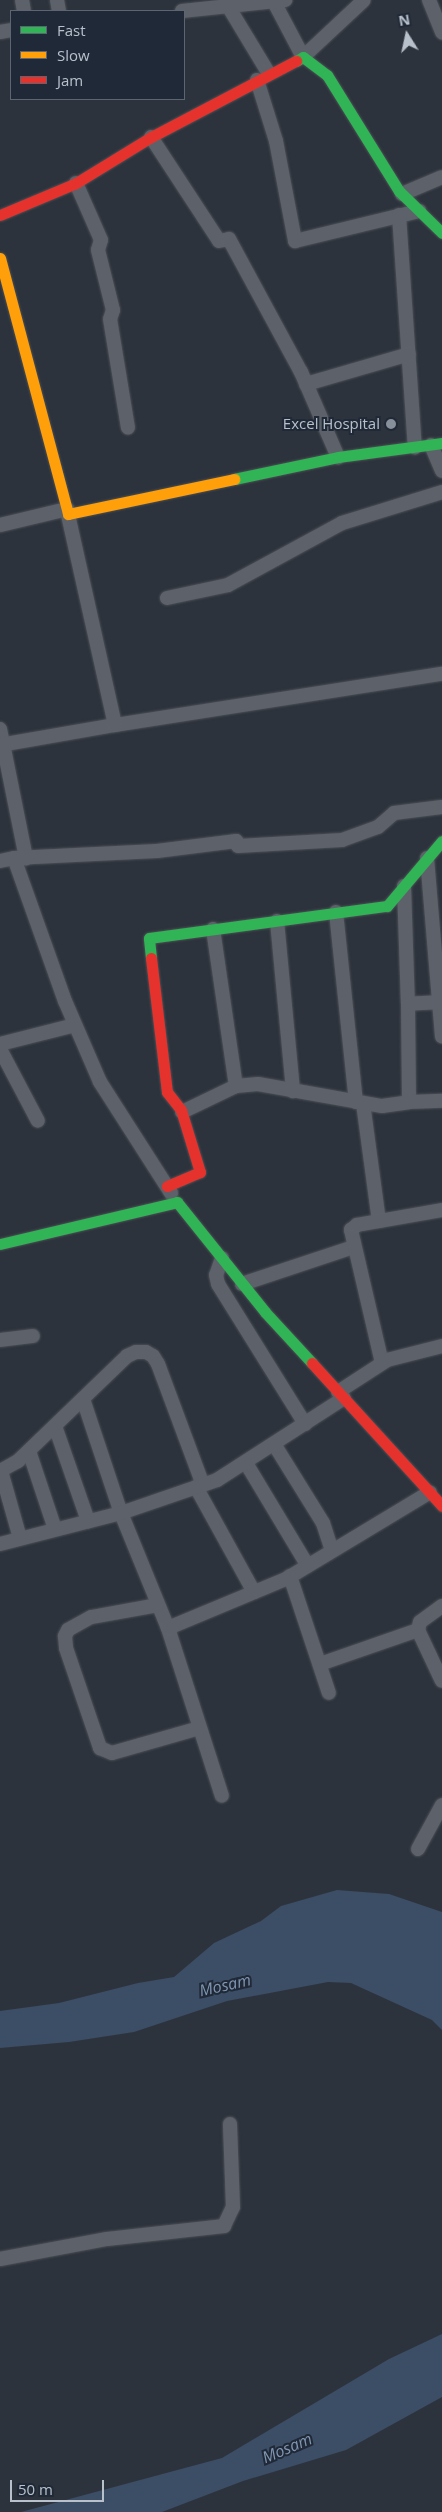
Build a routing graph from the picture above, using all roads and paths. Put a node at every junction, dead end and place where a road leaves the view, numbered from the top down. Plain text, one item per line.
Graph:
1 (277, 0) edge
2 (364, 0) edge
3 (430, 0) edge
4 (244, 2) edge
5 (228, 6) junction
6 (185, 11) edge
7 (442, 33) edge
8 (303, 57) junction
9 (270, 74) junction
10 (257, 80) junction
11 (151, 137) junction
12 (442, 177) edge
13 (76, 184) junction
14 (402, 194) junction
15 (419, 210) junction
16 (0, 215) edge
17 (400, 215) junction
18 (442, 233) edge
19 (0, 258) edge
20 (409, 354) junction
21 (306, 384) junction
22 (128, 428) dead end
23 (436, 444) edge
24 (415, 447) junction
25 (338, 457) junction
26 (442, 471) edge
27 (442, 492) edge
28 (67, 511) junction
29 (0, 525) edge
30 (167, 598) dead end
31 (442, 674) edge
32 (115, 725) junction
33 (0, 728) edge
34 (2, 744) edge
35 (442, 807) edge
36 (442, 840) edge
37 (20, 858) junction
38 (427, 858) junction
39 (0, 861) edge
40 (404, 886) junction
41 (336, 912) junction
42 (277, 921) junction
43 (214, 929) junction
44 (441, 1002) edge
45 (408, 1004) junction
46 (75, 1025) junction
47 (442, 1036) edge
48 (0, 1044) edge
49 (0, 1049) edge
50 (236, 1086) junction
51 (293, 1091) junction
52 (442, 1101) edge
53 (360, 1102) junction
54 (409, 1102) junction
55 (182, 1112) junction
56 (38, 1121) dead end
57 (167, 1186) junction
58 (177, 1202) junction
59 (442, 1210) edge
60 (379, 1221) junction
61 (0, 1244) edge
62 (353, 1247) junction
63 (222, 1258) junction
64 (242, 1284) junction
65 (33, 1336) dead end
66 (0, 1340) edge
67 (442, 1346) edge
68 (382, 1363) junction
69 (341, 1395) junction
70 (83, 1399) junction
71 (305, 1424) junction
72 (55, 1426) junction
73 (274, 1444) junction
74 (29, 1451) junction
75 (246, 1463) junction
76 (0, 1471) edge
77 (199, 1486) junction
78 (430, 1492) junction
79 (442, 1506) edge
80 (121, 1512) junction
81 (88, 1521) junction
82 (56, 1529) junction
83 (20, 1538) junction
84 (0, 1544) edge
85 (332, 1552) junction
86 (308, 1566) junction
87 (290, 1576) junction
88 (254, 1592) junction
89 (158, 1605) junction
90 (442, 1606) edge
91 (168, 1628) junction
92 (418, 1630) junction
93 (320, 1664) junction
94 (442, 1681) edge
95 (329, 1693) dead end
96 (200, 1728) junction
97 (222, 1796) dead end
98 (442, 1805) edge
99 (418, 1849) dead end
100 (230, 2124) dead end
101 (0, 2259) edge

1 - 4 street
1 - 8 street
2 - 8 street
3 - 7 street
4 - 5 street
5 - 6 street
5 - 9 street
8 - 9 street
8 - 14 street
9 - 10 street
10 - 11 street
10 - 17 street
11 - 13 street
11 - 21 street
12 - 14 street
13 - 16 street
13 - 22 street
14 - 15 street
15 - 17 street
15 - 18 street
17 - 20 street
19 - 28 street
20 - 21 street
20 - 24 street
21 - 25 street
23 - 24 street
23 - 26 street
24 - 25 street
25 - 28 street
27 - 30 street
28 - 29 street
28 - 32 street
31 - 32 street
32 - 34 street
33 - 34 street
34 - 37 street
35 - 37 street
36 - 38 street
37 - 39 street
37 - 46 street
38 - 40 street
38 - 44 street
40 - 41 street
40 - 45 street
41 - 42 street
41 - 53 street
42 - 43 street
42 - 51 street
43 - 50 street
43 - 55 street
44 - 45 street
44 - 47 street
45 - 54 street
46 - 48 street
46 - 57 street
49 - 56 street
50 - 51 street
50 - 55 street
51 - 53 street
52 - 54 street
53 - 54 street
53 - 60 street
55 - 57 street
57 - 58 street
58 - 61 street
58 - 63 street
59 - 60 street
60 - 62 street
62 - 64 street
62 - 68 street
63 - 64 street
63 - 71 street
64 - 69 street
65 - 66 street
67 - 68 street
68 - 69 street
69 - 71 street
69 - 78 street
70 - 72 street
70 - 77 street
70 - 80 street
71 - 73 street
72 - 74 street
72 - 81 street
73 - 75 street
73 - 85 street
74 - 76 street
74 - 82 street
75 - 77 street
75 - 86 street
76 - 83 street
77 - 80 street
77 - 88 street
78 - 79 street
78 - 85 street
80 - 81 street
80 - 89 street
81 - 82 street
82 - 83 street
83 - 84 street
85 - 86 street
86 - 87 street
87 - 88 street
87 - 93 street
88 - 91 street
89 - 91 street
89 - 96 street
90 - 92 street
91 - 96 street
92 - 93 street
92 - 94 street
93 - 95 street
96 - 97 street
98 - 99 street
100 - 101 street

